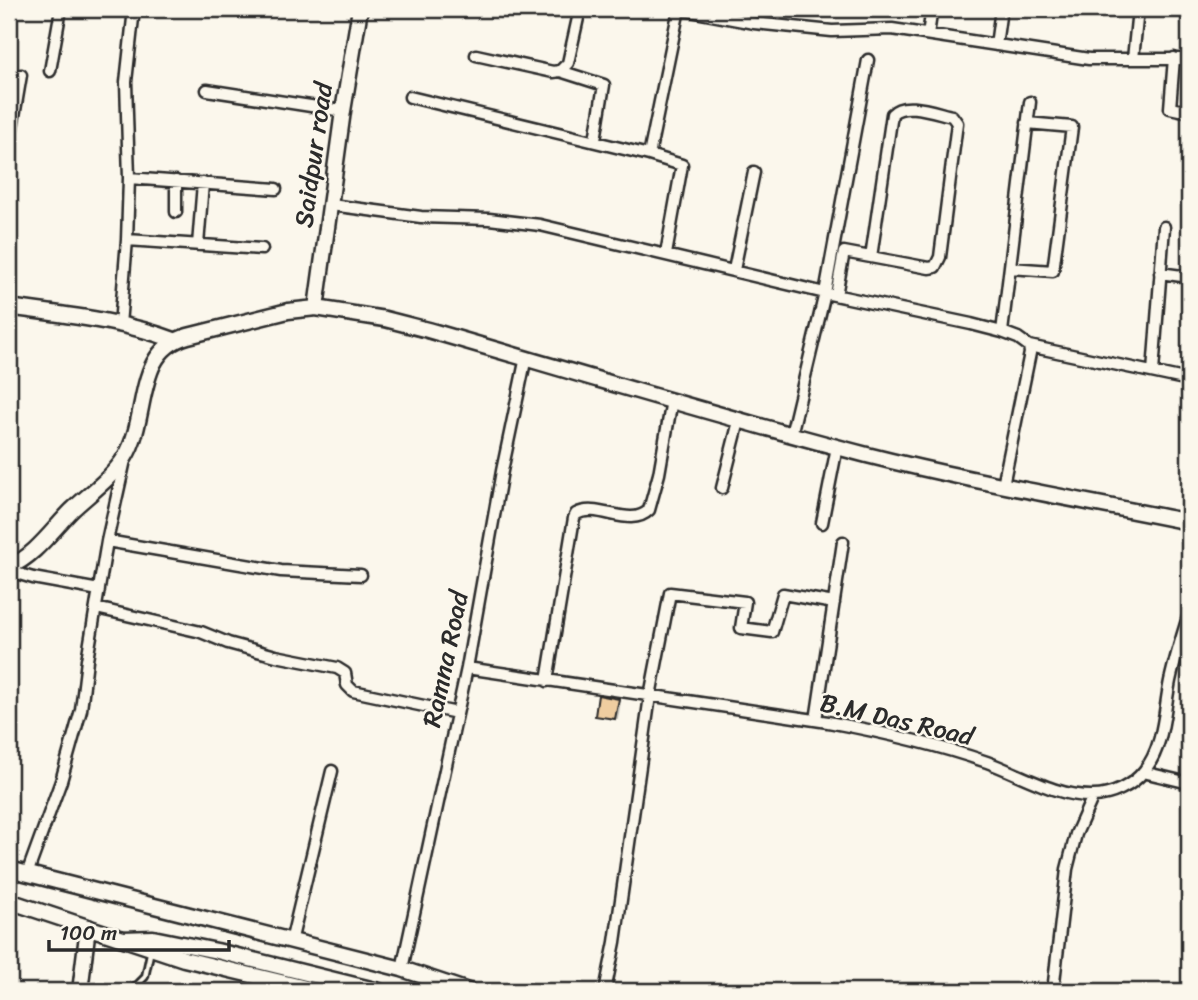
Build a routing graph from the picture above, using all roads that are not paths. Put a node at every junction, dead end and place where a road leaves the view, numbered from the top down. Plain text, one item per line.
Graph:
1 (61, 9) edge
2 (134, 9) edge
3 (360, 9) edge
4 (580, 9) edge
5 (679, 9) edge
6 (932, 9) edge
7 (1001, 9) edge
8 (1138, 9) edge
9 (928, 34) junction
10 (996, 46) junction
11 (476, 55) dead end
12 (1174, 58) junction
13 (1189, 58) edge
14 (1133, 59) junction
15 (868, 60) dead end
16 (50, 71) dead end
17 (560, 71) junction
18 (22, 75) dead end
19 (208, 90) dead end
20 (410, 97) dead end
21 (1030, 102) dead end
22 (343, 111) junction
23 (1189, 112) edge
24 (1027, 123) junction
25 (10, 128) edge
26 (595, 140) junction
27 (9, 146) edge
28 (649, 155) junction
29 (754, 172) dead end
30 (129, 178) junction
31 (176, 181) junction
32 (203, 183) junction
33 (275, 189) dead end
34 (331, 205) junction
35 (176, 212) dead end
36 (1164, 227) dead end
37 (127, 240) junction
38 (198, 245) junction
39 (262, 249) dead end
40 (666, 254) junction
41 (871, 257) junction
42 (1010, 268) junction
43 (734, 270) junction
44 (1160, 273) junction
45 (1189, 277) edge
46 (825, 293) junction
47 (836, 295) junction
48 (9, 307) edge
49 (316, 308) junction
50 (120, 325) junction
51 (1002, 332) junction
52 (174, 340) junction
53 (1029, 346) junction
54 (526, 357) junction
55 (1153, 372) junction
56 (1189, 380) edge
57 (672, 400) junction
58 (739, 421) junction
59 (791, 435) junction
60 (837, 447) junction
61 (125, 456) junction
62 (1003, 485) junction
63 (722, 488) dead end
64 (1189, 522) edge
65 (822, 523) dead end
66 (107, 541) junction
67 (843, 542) dead end
68 (9, 569) edge
69 (361, 575) dead end
70 (99, 590) junction
71 (834, 603) junction
72 (96, 608) junction
73 (1189, 614) edge
74 (467, 668) junction
75 (547, 681) junction
76 (650, 695) junction
77 (457, 713) junction
78 (816, 720) junction
79 (332, 771) dead end
80 (1143, 772) junction
81 (1189, 783) edge
82 (1093, 796) junction
83 (15, 874) edge
84 (9, 901) edge
85 (88, 927) junction
86 (291, 942) junction
87 (152, 943) junction
88 (402, 969) junction
89 (80, 991) edge
90 (131, 991) edge
91 (318, 991) edge
92 (379, 991) edge
93 (468, 991) edge
94 (605, 991) edge
95 (1053, 991) edge

1 - 16 street
2 - 30 street
3 - 22 main road, Saidpur road
4 - 17 street
5 - 9 street
5 - 28 street
6 - 9 street
7 - 10 street
8 - 14 street
9 - 10 street
10 - 14 street
11 - 17 street
12 - 13 street
12 - 14 street
12 - 23 street
15 - 46 street
17 - 26 street
18 - 25 street
19 - 22 street
20 - 26 street
21 - 24 street
22 - 34 main road, Saidpur road
24 - 42 street
24 - 42 street
25 - 27 street
26 - 28 street
28 - 40 street
29 - 43 street
30 - 31 street
30 - 37 street
31 - 32 street
31 - 35 street
32 - 33 street
32 - 38 street
34 - 40 street
34 - 49 main road, Saidpur road
36 - 44 street
37 - 38 street
37 - 50 street
38 - 39 street
40 - 43 street
41 - 41 street
41 - 47 street
42 - 51 street
43 - 46 street
44 - 45 street
44 - 55 street
46 - 47 street
46 - 59 street
47 - 51 street
48 - 50 main road
49 - 52 main road
49 - 54 main road
50 - 52 main road
51 - 53 street
52 - 61 main road
53 - 55 street
53 - 62 street
54 - 57 main road
54 - 74 street, Ramna Road
55 - 56 street
57 - 58 main road
57 - 75 street
58 - 59 main road
58 - 63 street
59 - 60 main road
60 - 62 main road
60 - 65 street
61 - 66 street
61 - 68 main road
62 - 64 main road
66 - 69 street
66 - 70 street
67 - 71 street
68 - 70 street
70 - 72 street
71 - 76 street
71 - 78 street
72 - 77 street
72 - 83 street
73 - 80 street
74 - 75 street, B.M Das Road
74 - 77 street, Ramna Road
75 - 76 street, B.M Das Road
76 - 78 street, B.M Das Road
76 - 94 street
77 - 88 street, Ramna Road
78 - 82 street, B.M Das Road
79 - 86 street
80 - 81 street
80 - 82 street
82 - 95 street
83 - 86 main road
84 - 85 main road
85 - 87 main road
85 - 89 main road
86 - 88 main road
87 - 90 lane
87 - 91 main road
87 - 92 main road
88 - 93 main road

